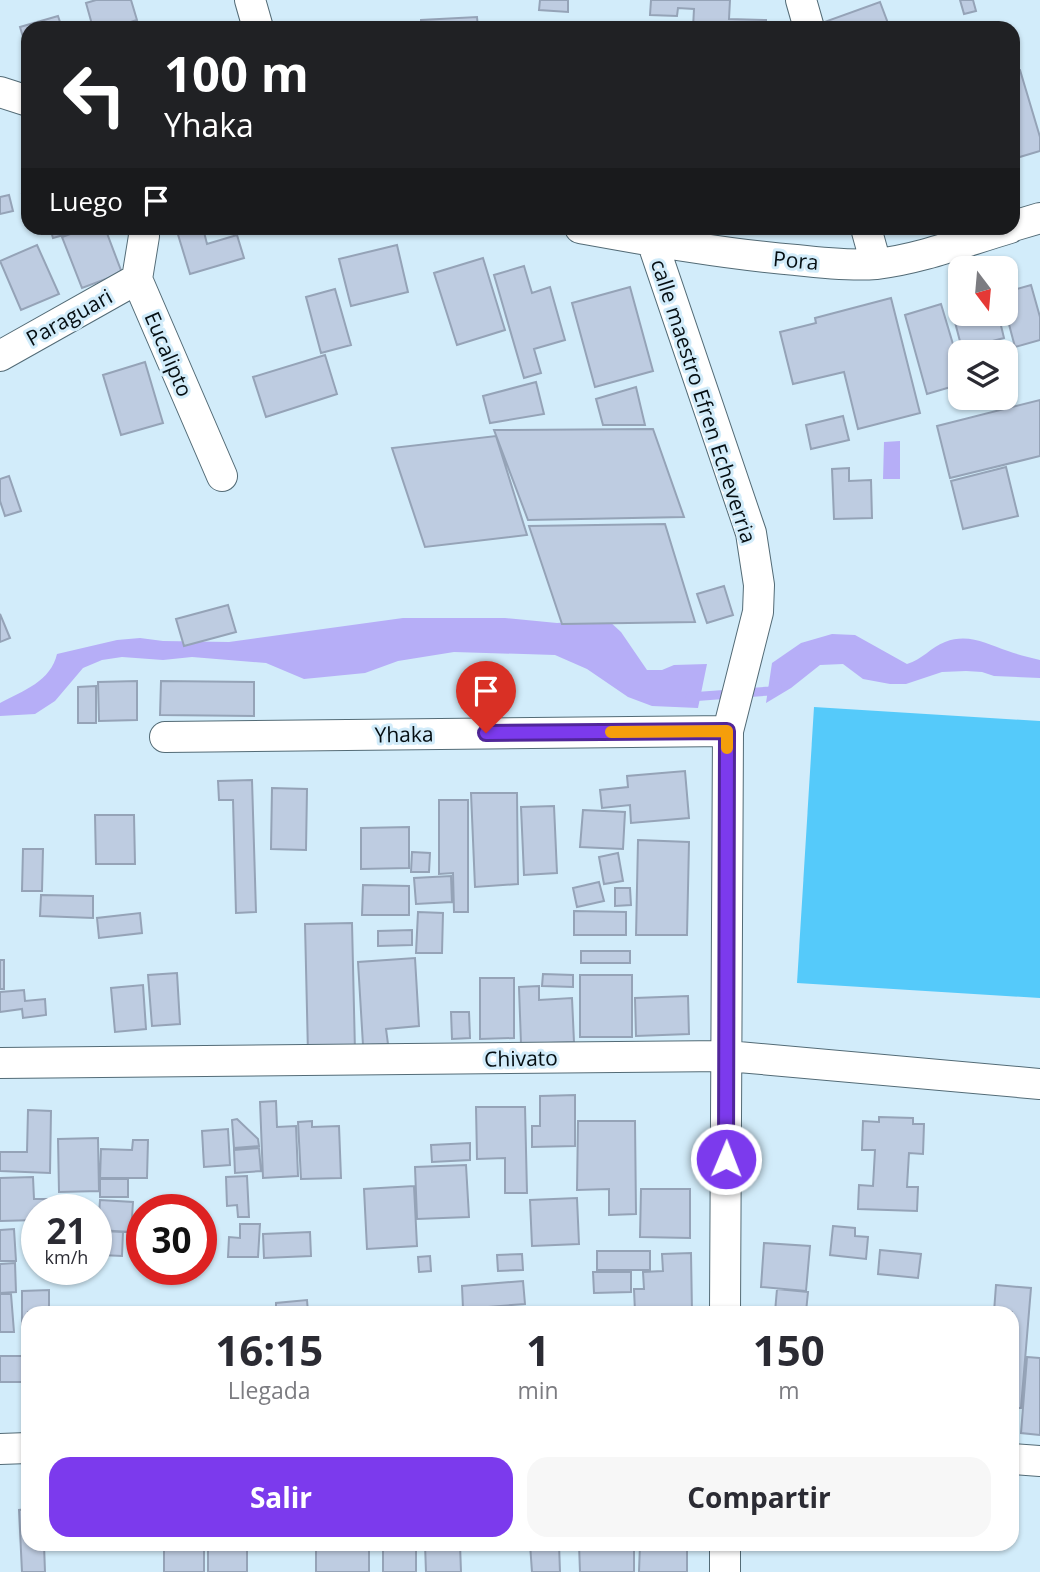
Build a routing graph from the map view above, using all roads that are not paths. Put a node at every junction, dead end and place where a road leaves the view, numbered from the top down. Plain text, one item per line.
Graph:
1 (250, 0) edge
2 (801, 0) edge
3 (256, 21) edge
4 (807, 21) edge
5 (0, 92) edge
6 (21, 99) edge
7 (1040, 218) edge
8 (1020, 224) edge
9 (144, 235) edge
10 (619, 235) edge
11 (868, 235) edge
12 (985, 235) edge
13 (652, 241) junction
14 (876, 264) junction
15 (137, 279) junction
16 (0, 356) edge
17 (222, 476) dead end
18 (731, 718) junction
19 (165, 737) dead end
20 (727, 1056) junction
21 (0, 1063) edge
22 (1040, 1084) edge
23 (725, 1306) edge
24 (21, 1448) edge
25 (0, 1449) edge
26 (1019, 1460) edge
27 (1040, 1461) edge
28 (725, 1551) edge
29 (725, 1572) edge

1 - 3 street
2 - 4 street
5 - 6 street
7 - 8 street, Pora
9 - 15 street
10 - 13 street, Pora
11 - 14 street
12 - 14 street, Pora
13 - 14 street, Pora
13 - 18 street, calle maestro Efren Echeverria
15 - 16 street, Paraguari
15 - 17 street, Eucalipto
18 - 19 street, Yhaka
18 - 20 street, calle maestro Efren Echeverria
20 - 21 street, Chivato
20 - 22 street, Chivato
20 - 23 street, calle maestro Efren Echeverria
24 - 25 street
26 - 27 street
28 - 29 street

